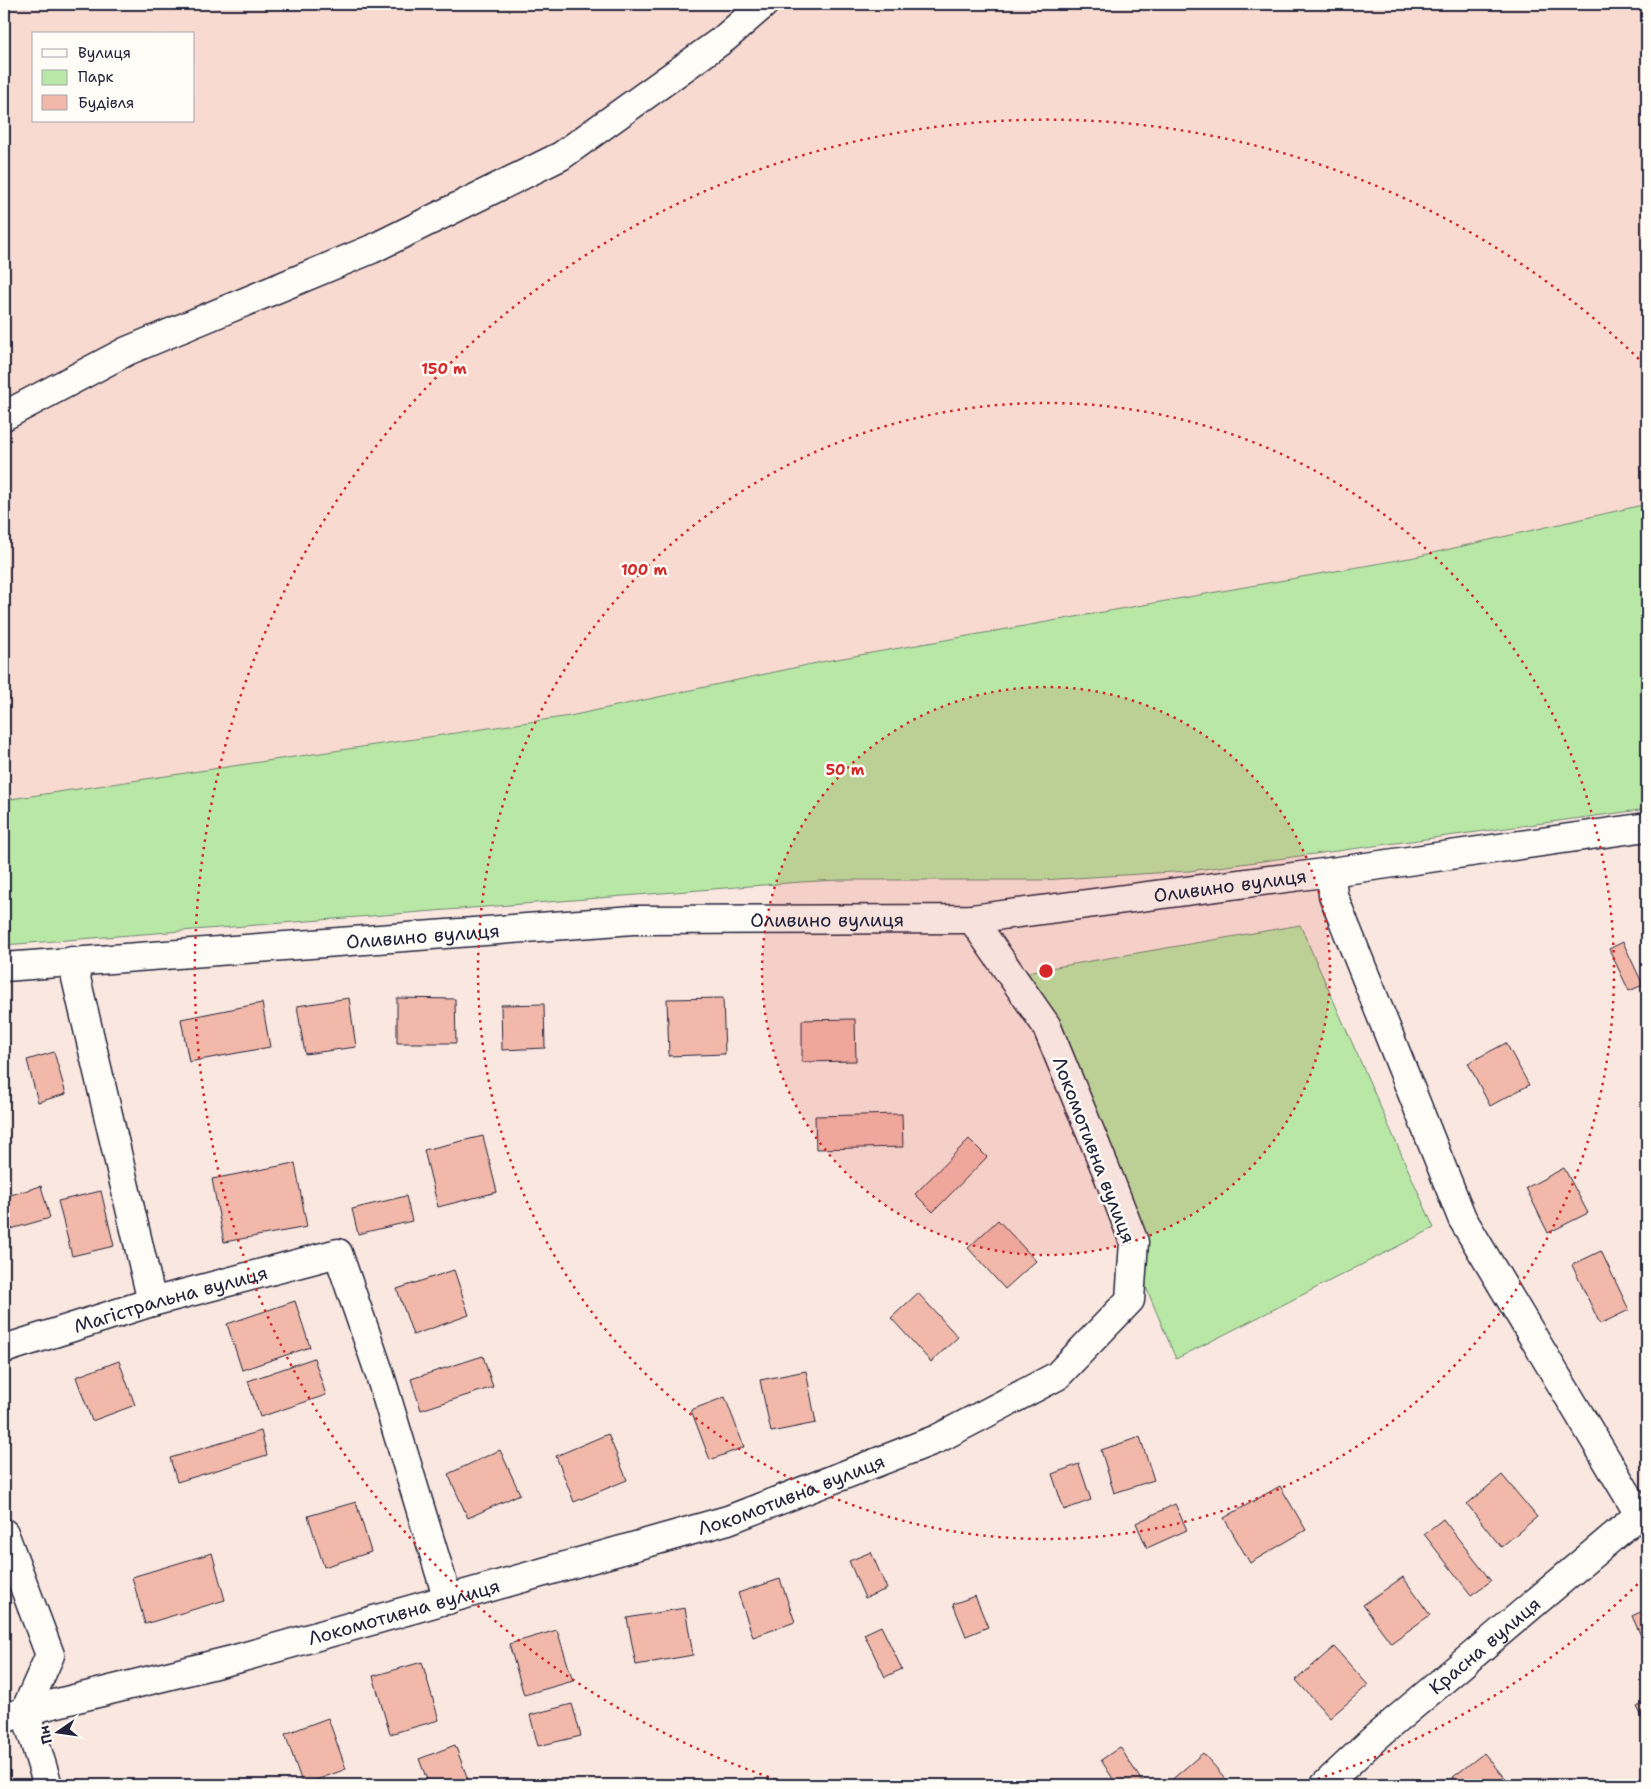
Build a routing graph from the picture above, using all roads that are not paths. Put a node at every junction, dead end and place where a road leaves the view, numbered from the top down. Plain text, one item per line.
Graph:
1 (764, 4) edge
2 (4, 416) edge
3 (1647, 827) edge
4 (1331, 872) junction
5 (972, 919) junction
6 (72, 961) junction
7 (4, 967) edge
8 (152, 1302) junction
9 (4, 1349) edge
10 (1643, 1511) edge
11 (4, 1533) edge
12 (448, 1600) junction
13 (14, 1715) edge
14 (48, 1785) edge
15 (1325, 1785) edge

1 - 2 street
3 - 4 street, Оливино вулиця
4 - 5 street, Оливино вулиця
4 - 10 street
5 - 6 street, Оливино вулиця
5 - 12 street, Локомотивна вулиця
6 - 7 street, Оливино вулиця
6 - 8 street
8 - 9 street, Магістральна вулиця
8 - 12 street, Магістральна вулиця
10 - 15 street, Красна вулиця
11 - 13 street
12 - 13 street, Локомотивна вулиця
13 - 14 street

